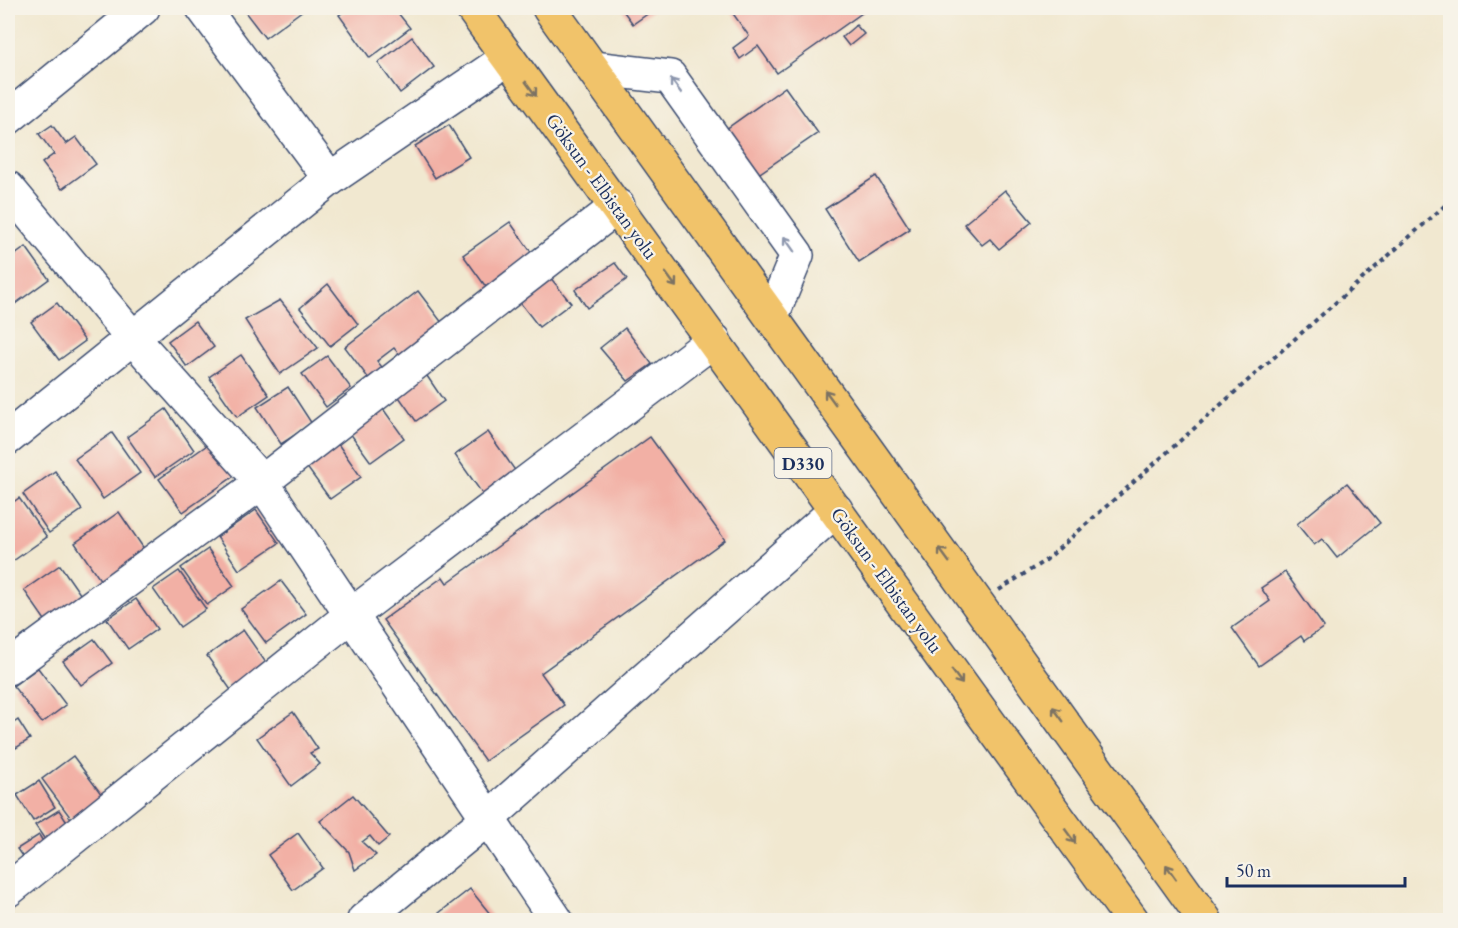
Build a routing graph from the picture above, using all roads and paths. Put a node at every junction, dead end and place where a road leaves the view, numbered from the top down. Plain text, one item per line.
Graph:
1 (143, 8) edge
2 (203, 8) edge
3 (472, 8) edge
4 (549, 8) edge
5 (508, 58) junction
6 (593, 68) junction
7 (8, 118) edge
8 (330, 179) junction
9 (8, 188) edge
10 (1450, 201) edge
11 (618, 206) junction
12 (772, 316) junction
13 (132, 337) junction
14 (714, 340) junction
15 (8, 438) edge
16 (262, 482) junction
17 (836, 510) junction
18 (978, 603) junction
19 (351, 616) junction
20 (8, 668) edge
21 (487, 819) junction
22 (8, 890) edge
23 (364, 921) edge
24 (556, 921) edge
25 (1132, 921) edge
26 (1204, 921) edge

1 - 7 street
2 - 8 street
3 - 5 highway, Göksun - Elbistan yolu / D330
4 - 6 highway, D330
5 - 8 street
5 -> 11 highway, Göksun - Elbistan yolu / D330
6 - 12 highway, D330
12 -> 6 street
8 - 13 street
9 - 13 street
10 - 18 path
11 -> 14 highway, Göksun - Elbistan yolu / D330
11 - 16 street
18 -> 12 highway, D330
13 - 15 street
13 - 16 street
14 - 17 highway, Göksun - Elbistan yolu / D330
14 - 19 street
16 - 19 street
16 - 20 street
17 - 21 street
17 -> 25 highway, Göksun - Elbistan yolu / D330
26 -> 18 highway, D330
19 - 21 street
19 - 22 street
21 - 23 street
21 - 24 street

